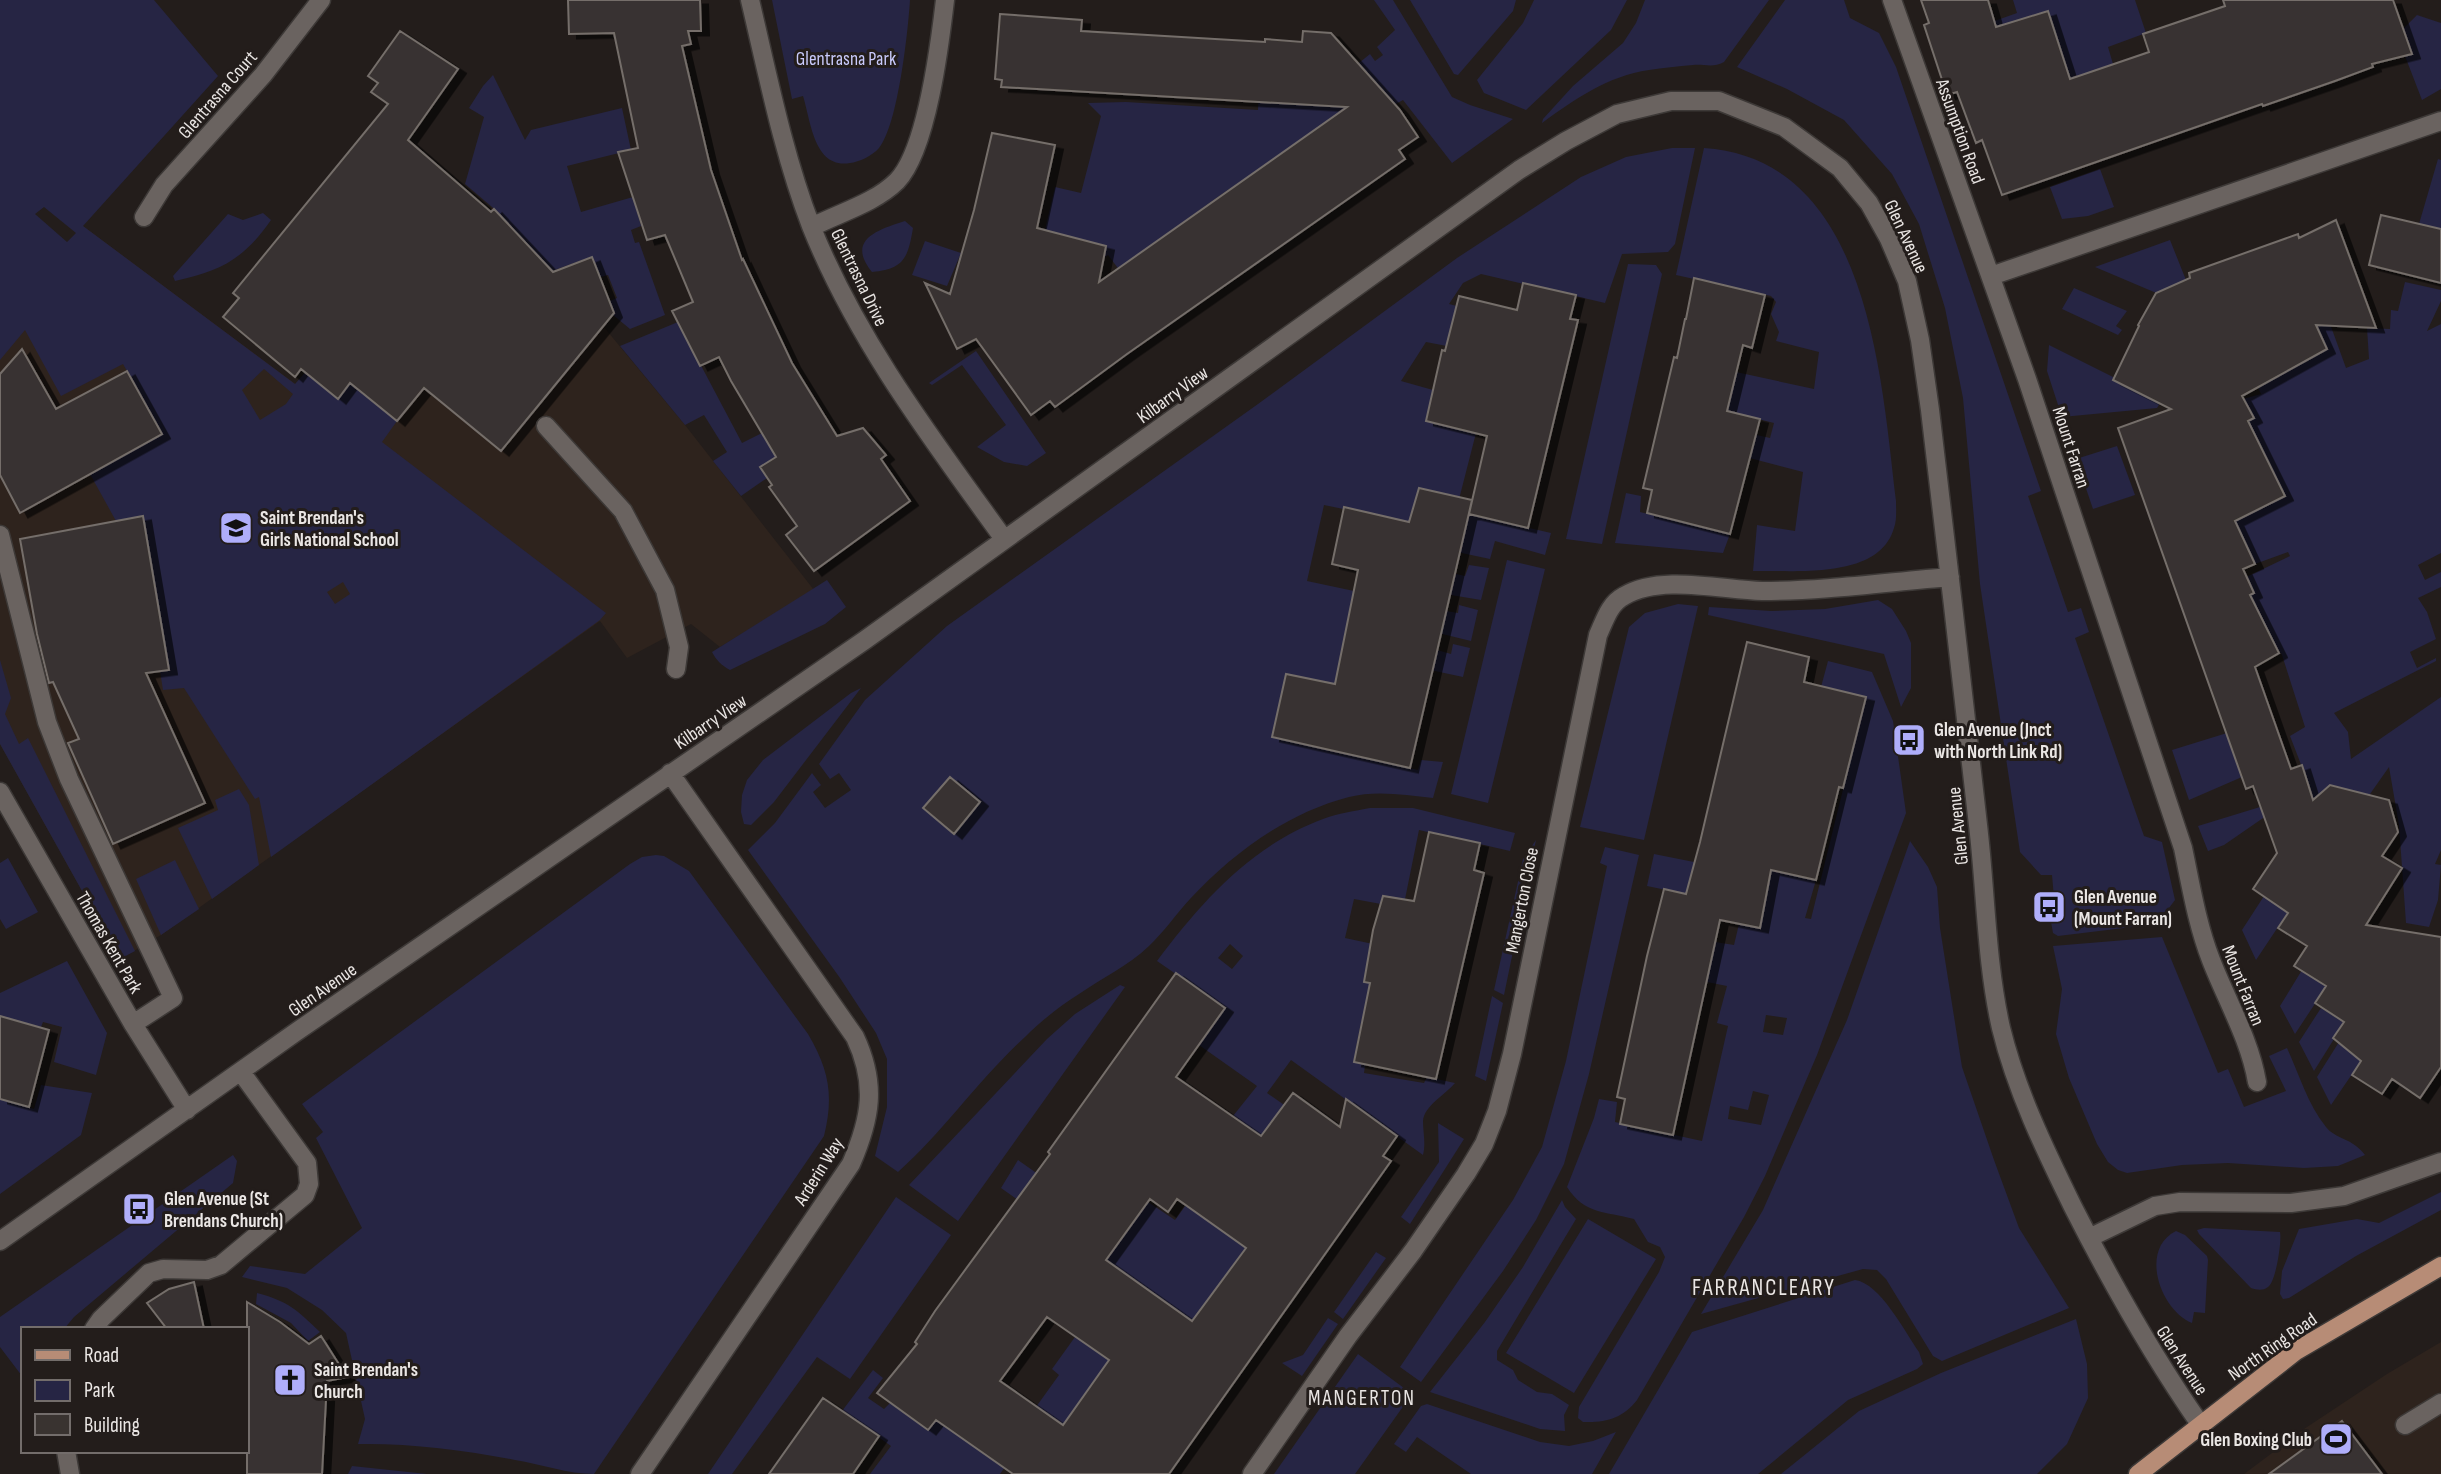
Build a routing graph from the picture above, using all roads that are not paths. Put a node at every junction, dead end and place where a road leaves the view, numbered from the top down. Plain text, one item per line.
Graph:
1 (321, 0) edge
2 (750, 0) edge
3 (945, 0) edge
4 (1892, 0) edge
5 (1719, 101) joint
6 (2441, 121) edge
7 (144, 217) dead end
8 (812, 227) junction
9 (1991, 276) junction
10 (546, 426) dead end
11 (0, 535) edge
12 (1004, 539) junction
13 (1950, 577) junction
14 (676, 669) dead end
15 (670, 773) junction
16 (0, 792) edge
17 (134, 1024) junction
18 (241, 1072) junction
19 (2257, 1082) dead end
20 (187, 1110) junction
21 (2441, 1161) edge
22 (2089, 1238) junction
23 (0, 1241) edge
24 (2441, 1266) edge
25 (95, 1327) edge
26 (2441, 1403) edge
27 (2200, 1424) junction
28 (2405, 1425) dead end
29 (66, 1453) edge
30 (70, 1474) edge
31 (640, 1474) edge
32 (1252, 1474) edge
33 (2138, 1474) edge

1 - 7 street, Glentrasna Court
2 - 8 street, Glentrasna Drive
3 - 8 street
4 - 9 street, Assumption Road
5 - 12 street, Kilbarry View
5 - 13 street, Glen Avenue
6 - 9 street
8 - 12 street, Glentrasna Drive
9 - 19 street, Mount Farran
10 - 14 street
11 - 17 street
12 - 15 street, Kilbarry View
13 - 22 street, Glen Avenue
13 - 32 street, Mangerton Close
15 - 18 street, Glen Avenue
15 - 31 street, Arderin Way
16 - 17 street, Thomas Kent Park
17 - 20 street, Thomas Kent Park
18 - 20 street, Glen Avenue
18 - 25 street
20 - 23 street, Glen Avenue
21 - 22 street
22 - 27 street, Glen Avenue
24 - 27 main road, North Ring Road
26 - 28 street
27 - 33 main road, North Ring Road
29 - 30 street

